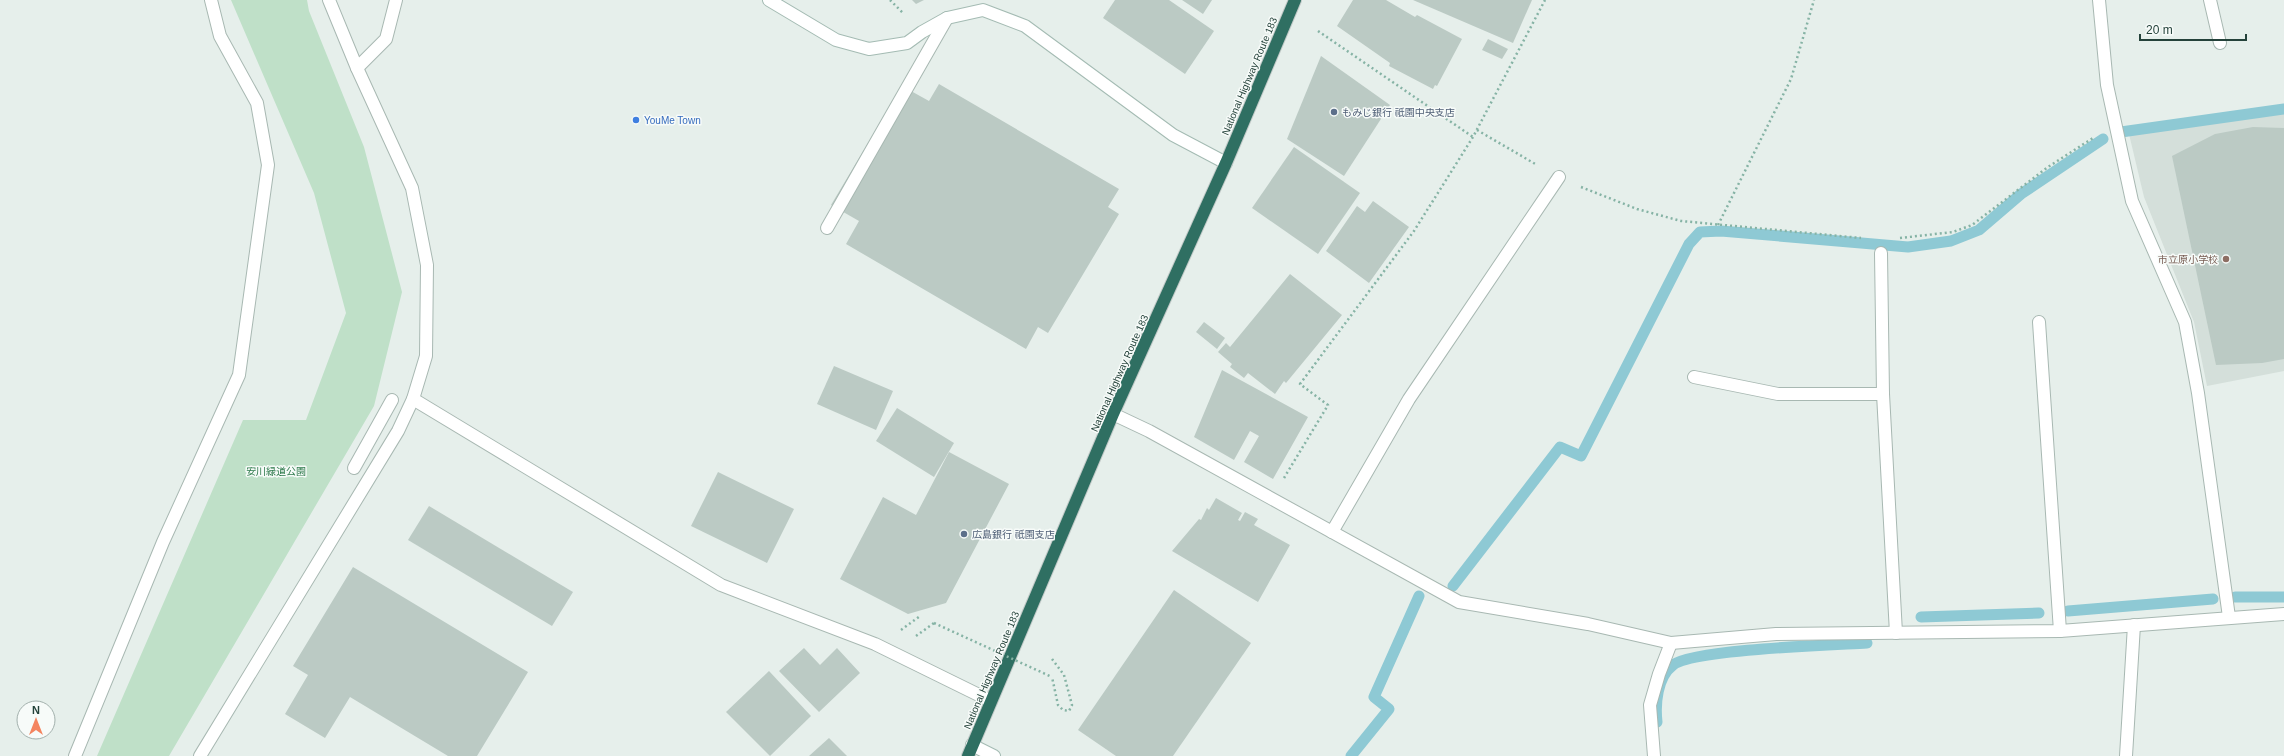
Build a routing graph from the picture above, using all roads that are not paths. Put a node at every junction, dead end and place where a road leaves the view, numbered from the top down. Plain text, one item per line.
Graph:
1 (211, 0) edge
2 (329, 0) edge
3 (396, 0) edge
4 (769, 0) edge
5 (1295, 0) edge
6 (2099, 0) edge
7 (2210, 0) edge
8 (948, 18) junction
9 (2220, 44) dead end
10 (357, 68) junction
11 (1226, 163) junction
12 (1559, 177) road end
13 (827, 228) dead end
14 (1881, 253) dead end
15 (2039, 322) dead end
16 (1694, 377) dead end
17 (1883, 394) junction
18 (413, 399) junction
19 (392, 400) dead end
20 (1113, 414) junction
21 (354, 468) dead end
22 (1332, 532) junction
23 (2284, 614) edge
24 (2229, 617) junction
25 (2134, 625) junction
26 (2060, 631) junction
27 (1896, 633) junction
28 (1671, 643) junction
29 (991, 701) junction
30 (970, 750) edge
31 (75, 756) edge
32 (200, 756) edge
33 (994, 756) edge
34 (1654, 756) edge
35 (2126, 756) edge

1 - 31 street
2 - 10 street
3 - 10 street
4 - 8 street
5 - 11 highway, National Highway Route 183
6 - 24 street
7 - 9 street
8 - 11 street
8 - 13 street
10 - 18 street
11 - 20 highway, National Highway Route 183
12 - 22 street
14 - 17 street
15 - 26 street
16 - 17 street
17 - 27 street
18 - 29 street
18 - 32 street
19 - 21 street
20 - 22 street
20 - 29 highway, National Highway Route 183
22 - 28 street
23 - 24 street
24 - 25 street
25 - 26 street
25 - 35 street
26 - 27 street
27 - 28 street
28 - 34 street
29 - 30 highway, National Highway Route 183
30 - 33 street

